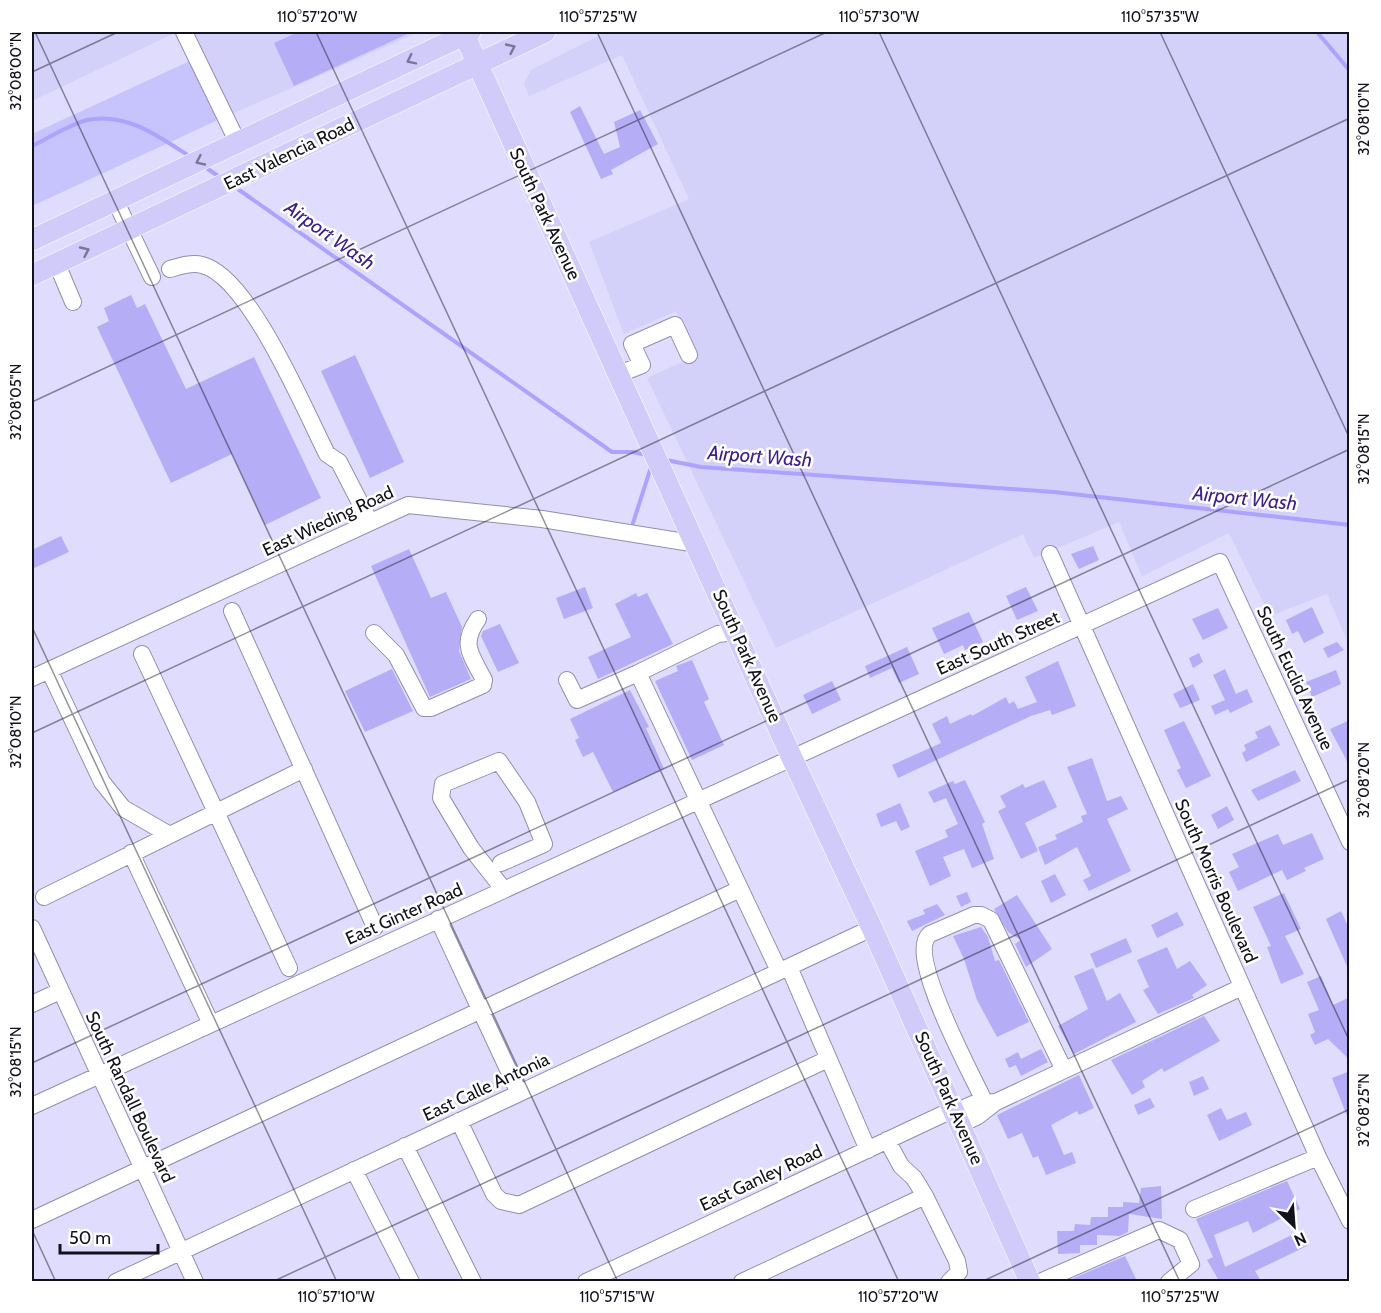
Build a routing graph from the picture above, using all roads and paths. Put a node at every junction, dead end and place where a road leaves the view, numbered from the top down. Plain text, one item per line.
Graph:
1 (184, 32) edge
2 (466, 32) edge
3 (545, 32) edge
4 (477, 64) junction
5 (234, 145) junction
6 (116, 201) junction
7 (129, 231) junction
8 (32, 240) edge
9 (57, 264) junction
10 (170, 269) dead end
11 (32, 275) edge
12 (152, 277) dead end
13 (73, 302) dead end
14 (632, 344) junction
15 (610, 354) junction
16 (689, 355) dead end
17 (619, 374) junction
18 (370, 522) junction
19 (697, 544) junction
20 (1050, 554) dead end
21 (1220, 562) joint
22 (232, 611) dead end
23 (478, 619) dead end
24 (1082, 626) junction
25 (736, 632) junction
26 (374, 633) dead end
27 (142, 654) dead end
28 (49, 670) junction
29 (638, 673) junction
30 (32, 678) edge
31 (567, 680) dead end
32 (792, 758) junction
33 (304, 769) junction
34 (699, 801) junction
35 (215, 811) junction
36 (168, 834) junction
37 (1350, 842) edge
38 (131, 853) junction
39 (501, 863) dead end
40 (740, 889) junction
41 (504, 890) junction
42 (44, 897) dead end
43 (438, 920) junction
44 (375, 927) dead end
45 (32, 928) edge
46 (872, 928) junction
47 (289, 968) dead end
48 (784, 969) junction
49 (1242, 987) junction
50 (60, 992) junction
51 (32, 1004) edge
52 (480, 1009) junction
53 (211, 1024) junction
54 (828, 1059) junction
55 (1064, 1070) junction
56 (98, 1075) junction
57 (519, 1093) junction
58 (990, 1103) junction
59 (32, 1106) edge
60 (956, 1115) junction
61 (459, 1121) junction
62 (887, 1140) junction
63 (405, 1146) junction
64 (868, 1150) junction
65 (1318, 1157) junction
66 (142, 1168) junction
67 (354, 1170) junction
68 (925, 1196) junction
69 (1194, 1209) dead end
70 (32, 1220) edge
71 (1350, 1221) edge
72 (181, 1252) junction
73 (116, 1281) edge
74 (195, 1281) edge
75 (411, 1281) edge
76 (473, 1281) edge
77 (586, 1281) edge
78 (742, 1281) edge
79 (949, 1281) edge
80 (1030, 1281) edge
81 (1040, 1281) edge
82 (1169, 1281) edge

1 - 5 street
2 - 4 main road, South Park Avenue
2 -> 5 main road, East Valencia Road
4 -> 3 main road, East Valencia Road
4 - 7 main road, East Valencia Road
4 - 15 main road, South Park Avenue
5 -> 6 main road, East Valencia Road
6 - 7 street
6 - 8 main road, East Valencia Road
9 -> 7 main road, East Valencia Road
7 - 12 street
9 - 11 main road, East Valencia Road
9 - 13 street
10 - 18 street
14 - 15 street
14 - 16 street
14 - 17 street
15 - 17 main road, South Park Avenue
17 - 19 main road, South Park Avenue
18 - 19 street, East Wieding Road
18 - 28 street, East Wieding Road
19 - 25 main road, South Park Avenue
20 - 24 street, South Morris Boulevard
21 - 24 street, East South Street
21 - 37 street, South Euclid Avenue
22 - 33 street
23 - 26 street
24 - 32 street, East South Street
24 - 49 street, South Morris Boulevard
25 - 29 street
25 - 32 main road, South Park Avenue
27 - 35 street
28 - 30 street, East Wieding Road
28 - 36 street
29 - 31 street
29 - 34 street
32 - 34 street, East Ginter Road
32 - 46 main road, South Park Avenue
33 - 35 street
33 - 44 street
34 - 40 street
34 - 41 street, East Ginter Road
35 - 36 street
35 - 47 street
36 - 38 street
38 - 42 street
38 - 53 street
39 - 41 street
40 - 48 street
40 - 52 street
41 - 43 street, East Ginter Road
43 - 52 street
43 - 53 street, East Ginter Road
45 - 50 street, South Randall Boulevard
46 - 48 street, East Calle Antonia
46 - 60 main road, South Park Avenue
48 - 54 street
48 - 57 street, East Calle Antonia
49 - 55 street, East Ganley Road
49 - 65 street, South Morris Boulevard
50 - 51 street
50 - 56 street, South Randall Boulevard
52 - 57 street
52 - 66 street
53 - 56 street, East Ginter Road
54 - 61 street
54 - 64 street
55 - 58 street, East Ganley Road
55 - 58 street
56 - 59 street, East Ginter Road
56 - 66 street, South Randall Boulevard
57 - 61 street, East Calle Antonia
58 - 60 street, East Ganley Road
60 - 62 street, East Ganley Road
60 - 80 main road, South Park Avenue
61 - 63 street, East Calle Antonia
62 - 64 street, East Ganley Road
62 - 68 street
63 - 67 street, East Calle Antonia
63 - 76 street
64 - 77 street, East Ganley Road
65 - 69 street
65 - 71 street, South Morris Boulevard
66 - 70 street
66 - 72 street, South Randall Boulevard
67 - 72 street, East Calle Antonia
67 - 75 street
68 - 78 street
68 - 79 street
72 - 73 street, East Calle Antonia
72 - 74 street, South Randall Boulevard
81 - 82 street

